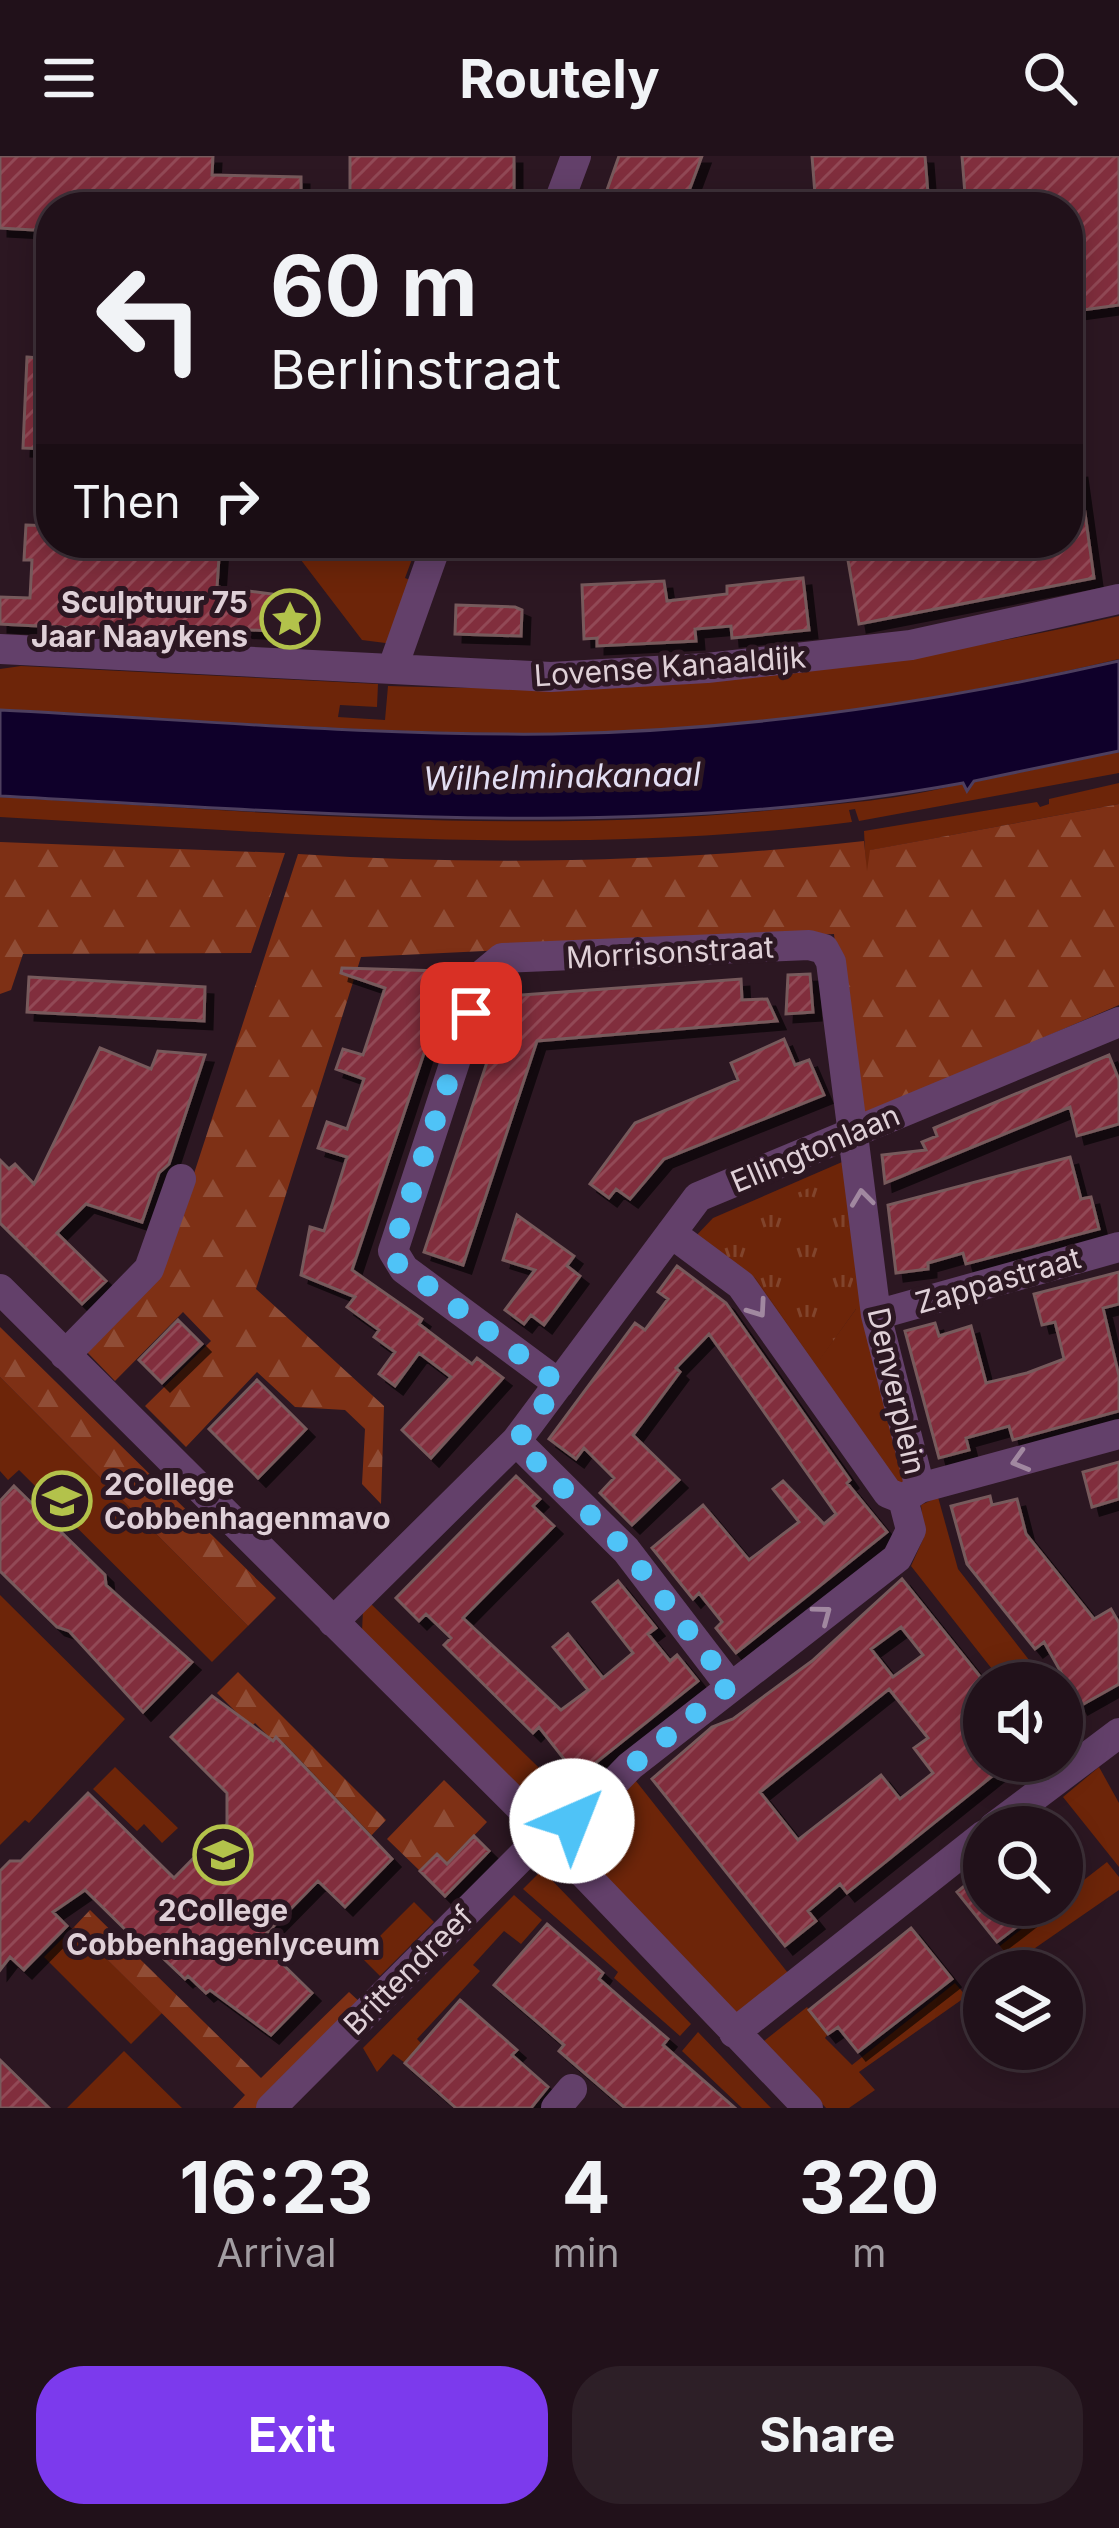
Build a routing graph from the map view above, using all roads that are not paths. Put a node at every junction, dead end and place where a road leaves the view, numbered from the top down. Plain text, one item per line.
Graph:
1 (576, 156) edge
2 (563, 192) edge
3 (432, 558) edge
4 (1119, 599) edge
5 (0, 649) edge
6 (393, 668) junction
7 (1119, 1022) edge
8 (854, 1132) junction
9 (181, 1180) dead end
10 (671, 1233) junction
11 (1119, 1247) edge
12 (0, 1289) edge
13 (877, 1315) junction
14 (65, 1355) junction
15 (559, 1384) junction
16 (1119, 1434) edge
17 (516, 1442) junction
18 (912, 1494) junction
19 (333, 1622) junction
20 (730, 1685) junction
21 (1119, 1733) edge
22 (595, 1802) dead end
23 (1022, 1806) edge
24 (545, 1833) junction
25 (963, 1851) edge
26 (734, 2033) junction
27 (271, 2108) edge
28 (808, 2108) edge

1 - 2 street
3 - 6 street
4 - 6 street, Lovense Kanaaldijk
5 - 6 street, Lovense Kanaaldijk
7 - 8 street, Ellingtonlaan
8 - 10 street, Ellingtonlaan
13 -> 8 street, Denverplein
8 - 15 street, Morrisonstraat
9 - 14 street
10 - 15 street, Ellingtonlaan
10 -> 18 street, Denverplein
11 - 13 street, Zappastraat
12 - 14 street
13 - 18 street, Denverplein
14 - 19 street
15 - 17 street, Ellingtonlaan
16 -> 18 street
17 - 19 street, Ellingtonlaan
17 - 20 street
20 -> 18 street
19 - 24 street
20 - 22 street
21 - 23 street
24 - 26 street
24 - 27 street, Brittendreef
25 - 26 street
26 - 28 street

